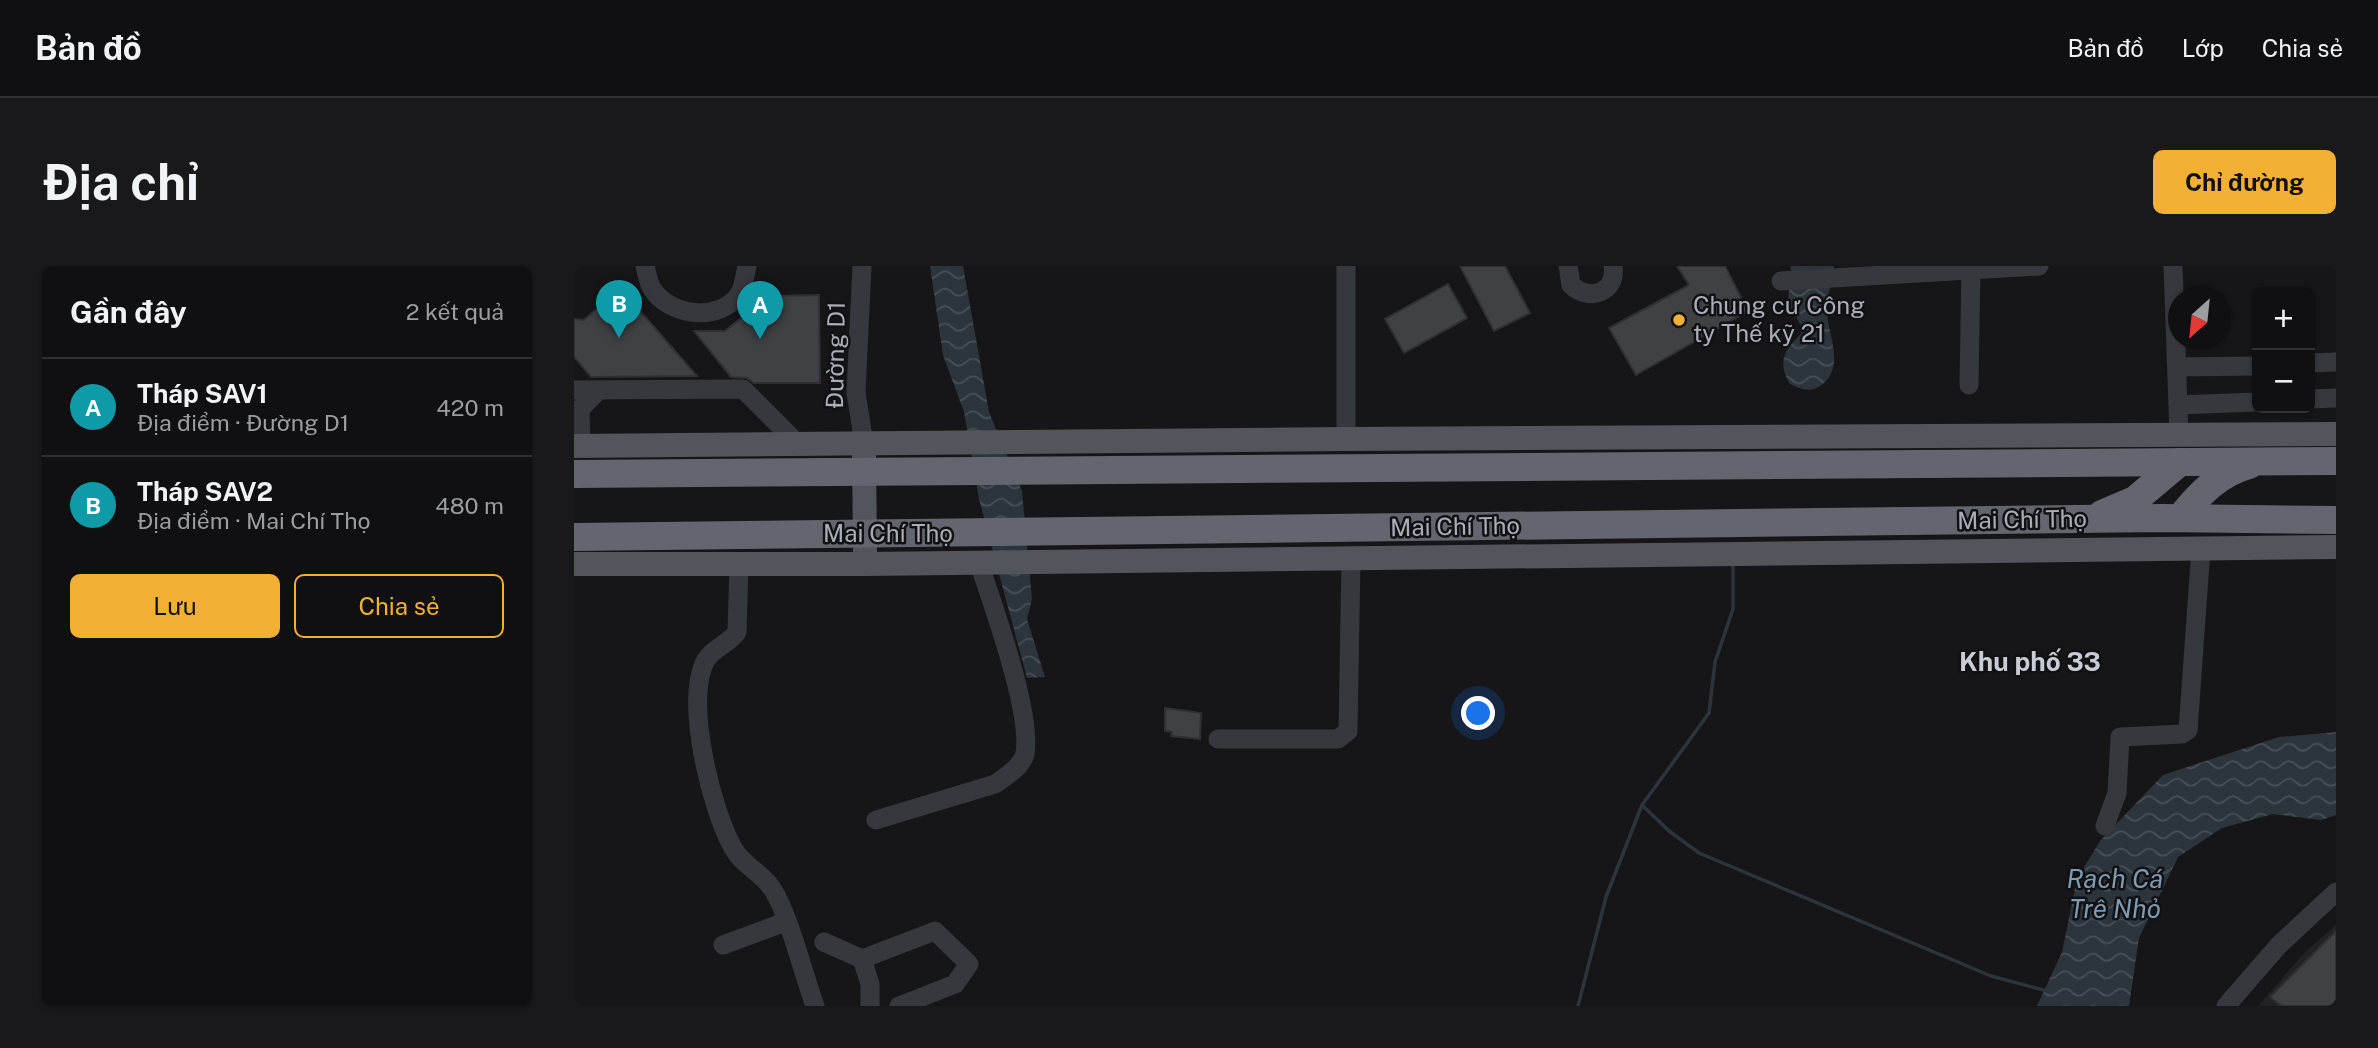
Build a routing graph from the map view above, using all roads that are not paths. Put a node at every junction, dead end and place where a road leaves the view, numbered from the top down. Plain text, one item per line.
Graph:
1 (645, 266) edge
2 (747, 266) edge
3 (862, 266) edge
4 (1346, 266) edge
5 (1568, 266) edge
6 (1613, 266) edge
7 (2039, 266) edge
8 (2174, 266) edge
9 (1971, 268) edge
10 (1781, 281) dead end
11 (2336, 362) edge
12 (2315, 363) edge
13 (2252, 366) edge
14 (2177, 367) junction
15 (1969, 385) dead end
16 (574, 390) edge
17 (599, 390) junction
18 (2336, 398) edge
19 (2315, 399) edge
20 (2252, 402) edge
21 (2178, 405) junction
22 (2336, 434) edge
23 (1346, 439) junction
24 (864, 443) junction
25 (798, 444) junction
26 (578, 446) edge
27 (2180, 449) junction
28 (2264, 461) junction
29 (2336, 461) edge
30 (864, 471) junction
31 (574, 474) edge
32 (2180, 518) junction
33 (2088, 519) junction
34 (2336, 520) edge
35 (864, 534) junction
36 (574, 537) edge
37 (2336, 547) edge
38 (2191, 549) junction
39 (1351, 559) junction
40 (979, 563) junction
41 (739, 564) junction
42 (865, 564) junction
43 (574, 565) edge
44 (1218, 739) dead end
45 (876, 820) dead end
46 (2105, 825) dead end
47 (2336, 892) edge
48 (785, 922) junction
49 (824, 942) dead end
50 (723, 946) dead end
51 (862, 959) junction
52 (815, 1006) edge
53 (870, 1006) edge
54 (899, 1006) edge
55 (2226, 1006) edge

1 - 2 street
3 - 24 street, Đường D1
4 - 23 street
5 - 6 street
7 - 9 street
8 - 14 street
9 - 10 street
9 - 15 street
11 - 12 street
13 - 14 street
14 - 21 street
16 - 17 street
17 - 25 street
17 - 26 street
18 - 19 street
20 - 21 street
21 - 27 street
22 - 27 main road
23 - 24 main road
23 - 27 main road
24 - 25 main road
24 - 30 main road
25 - 26 main road
27 - 28 highway
27 - 30 highway
27 - 32 highway
27 - 33 highway
28 - 29 highway
28 - 32 highway
30 - 31 highway
30 - 35 main road
32 - 33 highway, Mai Chí Thọ
32 - 34 highway, Mai Chí Thọ
32 - 38 main road
33 - 35 highway, Mai Chí Thọ
35 - 36 highway, Mai Chí Thọ
35 - 42 main road
37 - 38 main road, Mai Chí Thọ
38 - 39 main road, Mai Chí Thọ
38 - 46 street
39 - 40 main road, Mai Chí Thọ
39 - 44 street
40 - 42 main road, Mai Chí Thọ
40 - 45 street
41 - 42 main road, Mai Chí Thọ
41 - 43 main road, Mai Chí Thọ
41 - 48 street
47 - 55 street
48 - 50 street
48 - 52 street
49 - 51 street
51 - 53 street
51 - 54 street

